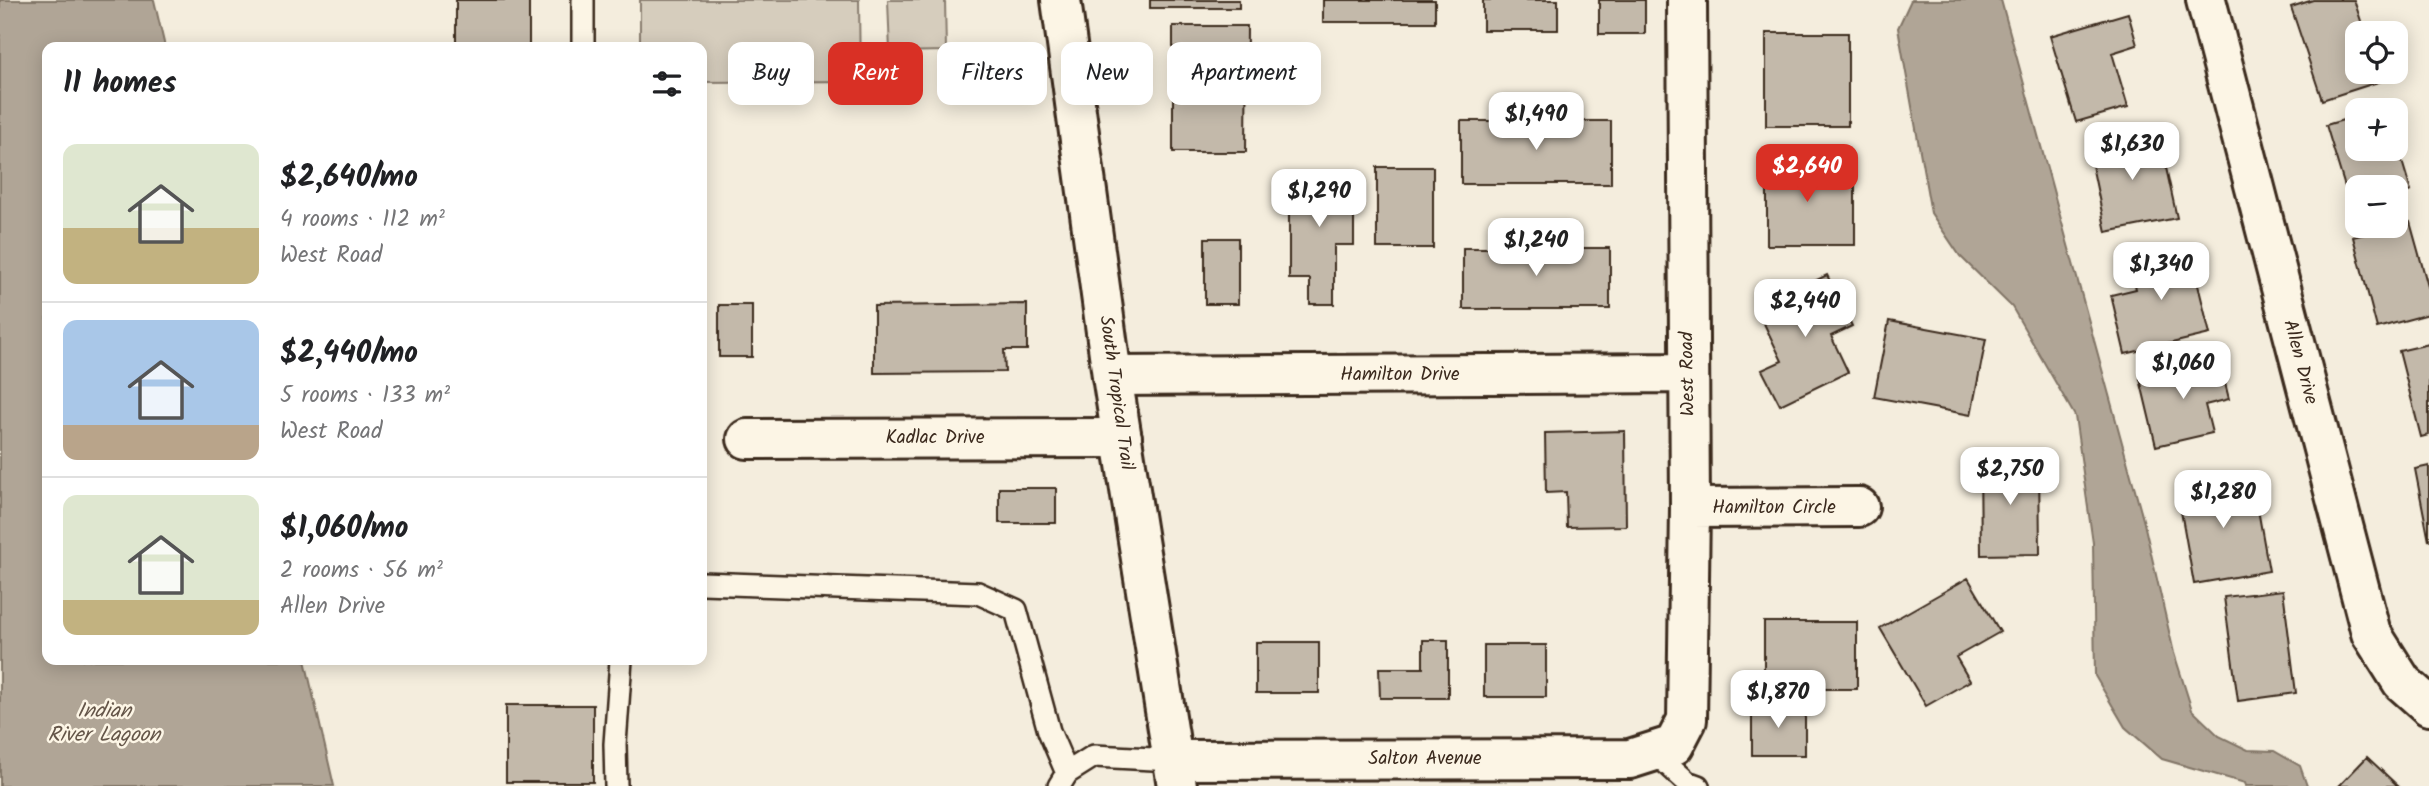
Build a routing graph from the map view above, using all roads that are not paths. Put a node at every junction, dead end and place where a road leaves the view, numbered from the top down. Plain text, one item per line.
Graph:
1 (583, 0) edge
2 (1061, 0) edge
3 (1687, 0) edge
4 (2206, 0) edge
5 (583, 42) edge
6 (1688, 373) junction
7 (1112, 376) junction
8 (1122, 438) junction
9 (747, 439) dead end
10 (1860, 507) dead end
11 (1689, 508) junction
12 (707, 583) edge
13 (621, 665) edge
14 (2429, 706) edge
15 (1664, 748) junction
16 (1175, 773) edge
17 (1063, 780) edge
18 (616, 786) edge
19 (1698, 786) edge

1 - 5 lane
2 - 7 street, South Tropical Trail
3 - 6 street, West Road
4 - 14 street, Allen Drive
6 - 7 street, Hamilton Drive
6 - 11 street, West Road
7 - 8 street, South Tropical Trail
8 - 9 street, Kadlac Drive
8 - 16 street, South Tropical Trail
10 - 11 street, Hamilton Circle
11 - 15 street, West Road
12 - 17 lane
13 - 18 lane
15 - 16 street, Salton Avenue
15 - 19 lane
16 - 17 lane

